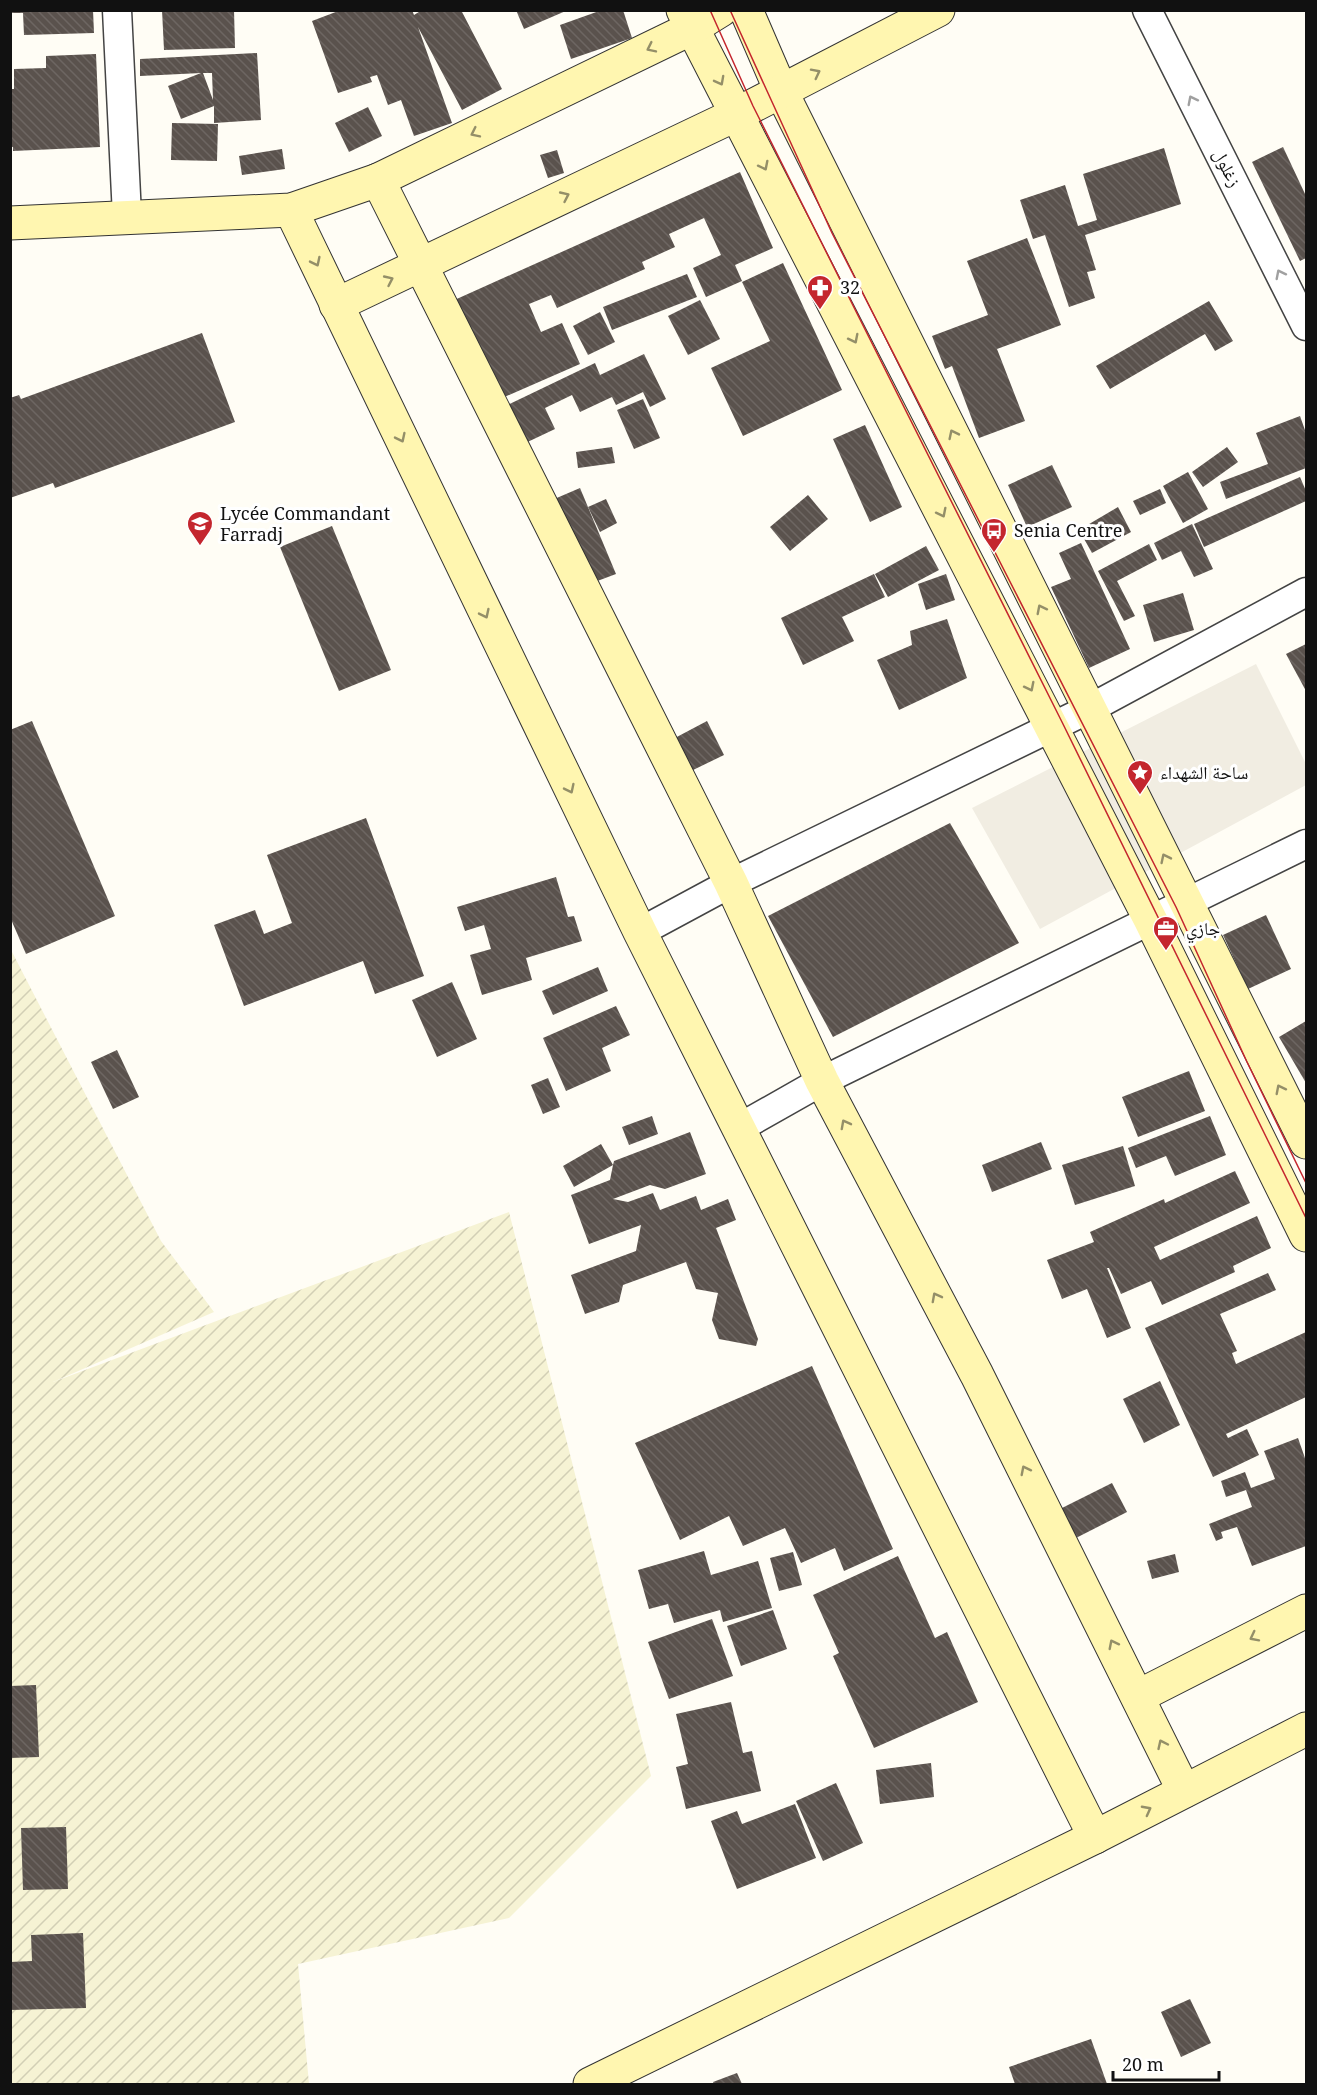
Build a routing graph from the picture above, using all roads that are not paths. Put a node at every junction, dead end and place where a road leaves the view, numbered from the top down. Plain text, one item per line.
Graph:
1 (117, 10) edge
2 (721, 10) edge
3 (746, 10) edge
4 (938, 10) edge
5 (1147, 10) edge
6 (688, 19) edge
7 (781, 91) junction
8 (737, 114) junction
9 (378, 180) junction
10 (291, 210) junction
11 (127, 216) junction
12 (10, 223) edge
13 (419, 266) junction
14 (336, 305) junction
15 (1306, 326) edge
16 (1306, 592) edge
17 (1091, 708) junction
18 (1051, 728) junction
19 (1306, 844) edge
20 (731, 883) junction
21 (1187, 902) junction
22 (1150, 919) junction
23 (640, 932) junction
24 (822, 1081) junction
25 (739, 1128) junction
26 (1306, 1142) edge
27 (1306, 1235) edge
28 (1306, 1611) edge
29 (1139, 1696) junction
30 (1306, 1729) edge
31 (1184, 1791) junction
32 (1095, 1837) junction
33 (590, 2085) edge

1 - 11 street
2 - 6 main road
3 - 7 main road
7 -> 4 main road
15 -> 5 street, زغلول
6 -> 8 main road
6 -> 9 main road
7 - 8 main road
17 -> 7 main road
13 -> 8 main road
8 -> 18 main road
9 - 10 main road
9 - 13 main road
10 - 11 main road
10 -> 14 main road
11 - 12 main road
14 -> 13 main road
13 - 20 main road
14 -> 23 main road
16 - 17 street
17 - 18 street
21 -> 17 main road
18 - 20 street
18 - 22 main road
19 - 21 street
20 - 23 street
20 - 24 main road
21 - 22 street
26 -> 21 main road
22 - 24 street
22 - 27 main road
23 - 25 main road
24 - 25 street
29 -> 24 main road
25 - 32 main road
28 -> 29 main road
31 -> 29 main road
30 - 31 main road
32 -> 31 main road
32 - 33 main road

